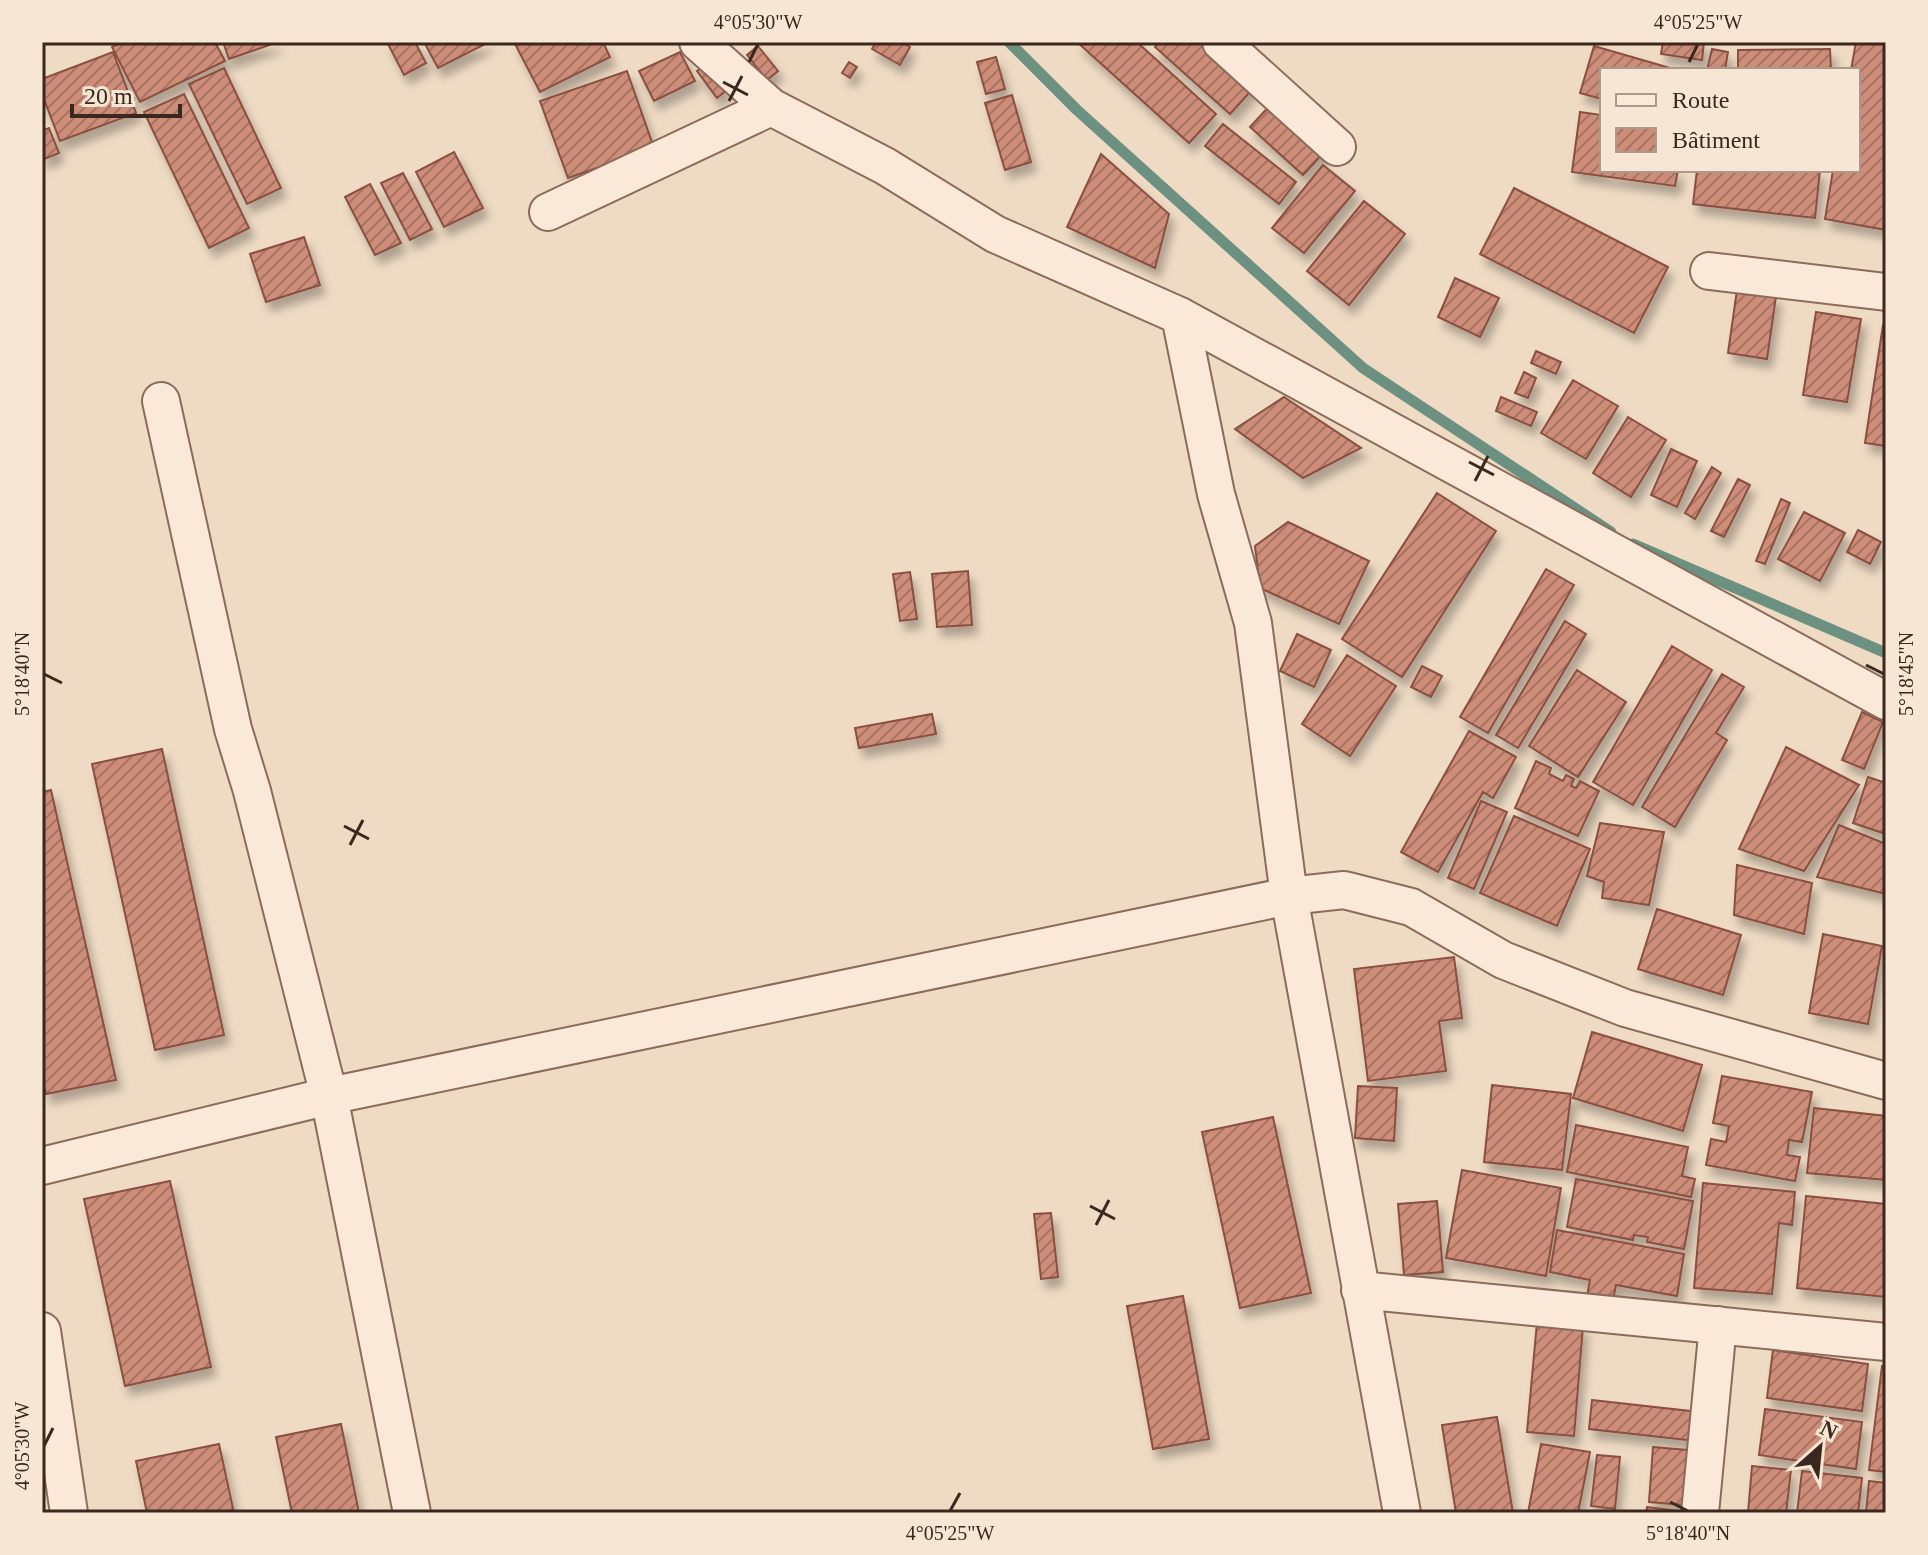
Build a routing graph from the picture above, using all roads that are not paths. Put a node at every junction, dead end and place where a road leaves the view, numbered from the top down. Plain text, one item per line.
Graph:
1 (698, 42) edge
2 (1221, 42) edge
3 (771, 107) junction
4 (1337, 147) dead end
5 (548, 212) dead end
6 (1709, 271) dead end
7 (1886, 292) edge
8 (1180, 316) junction
9 (161, 401) dead end
10 (1886, 701) edge
11 (1289, 896) junction
12 (1886, 1081) edge
13 (329, 1096) junction
14 (42, 1166) edge
15 (1360, 1290) junction
16 (1718, 1325) junction
17 (42, 1331) edge
18 (1886, 1342) edge
19 (69, 1513) edge
20 (412, 1513) edge
21 (1402, 1513) edge
22 (1700, 1513) edge

1 - 3 street
2 - 4 street
3 - 5 street
3 - 8 street
6 - 7 street
8 - 10 street
8 - 11 street
9 - 13 street
11 - 12 street
11 - 13 street
11 - 15 street
13 - 14 street
13 - 20 street
15 - 16 street
15 - 21 street
16 - 18 street
16 - 22 street
17 - 19 street

